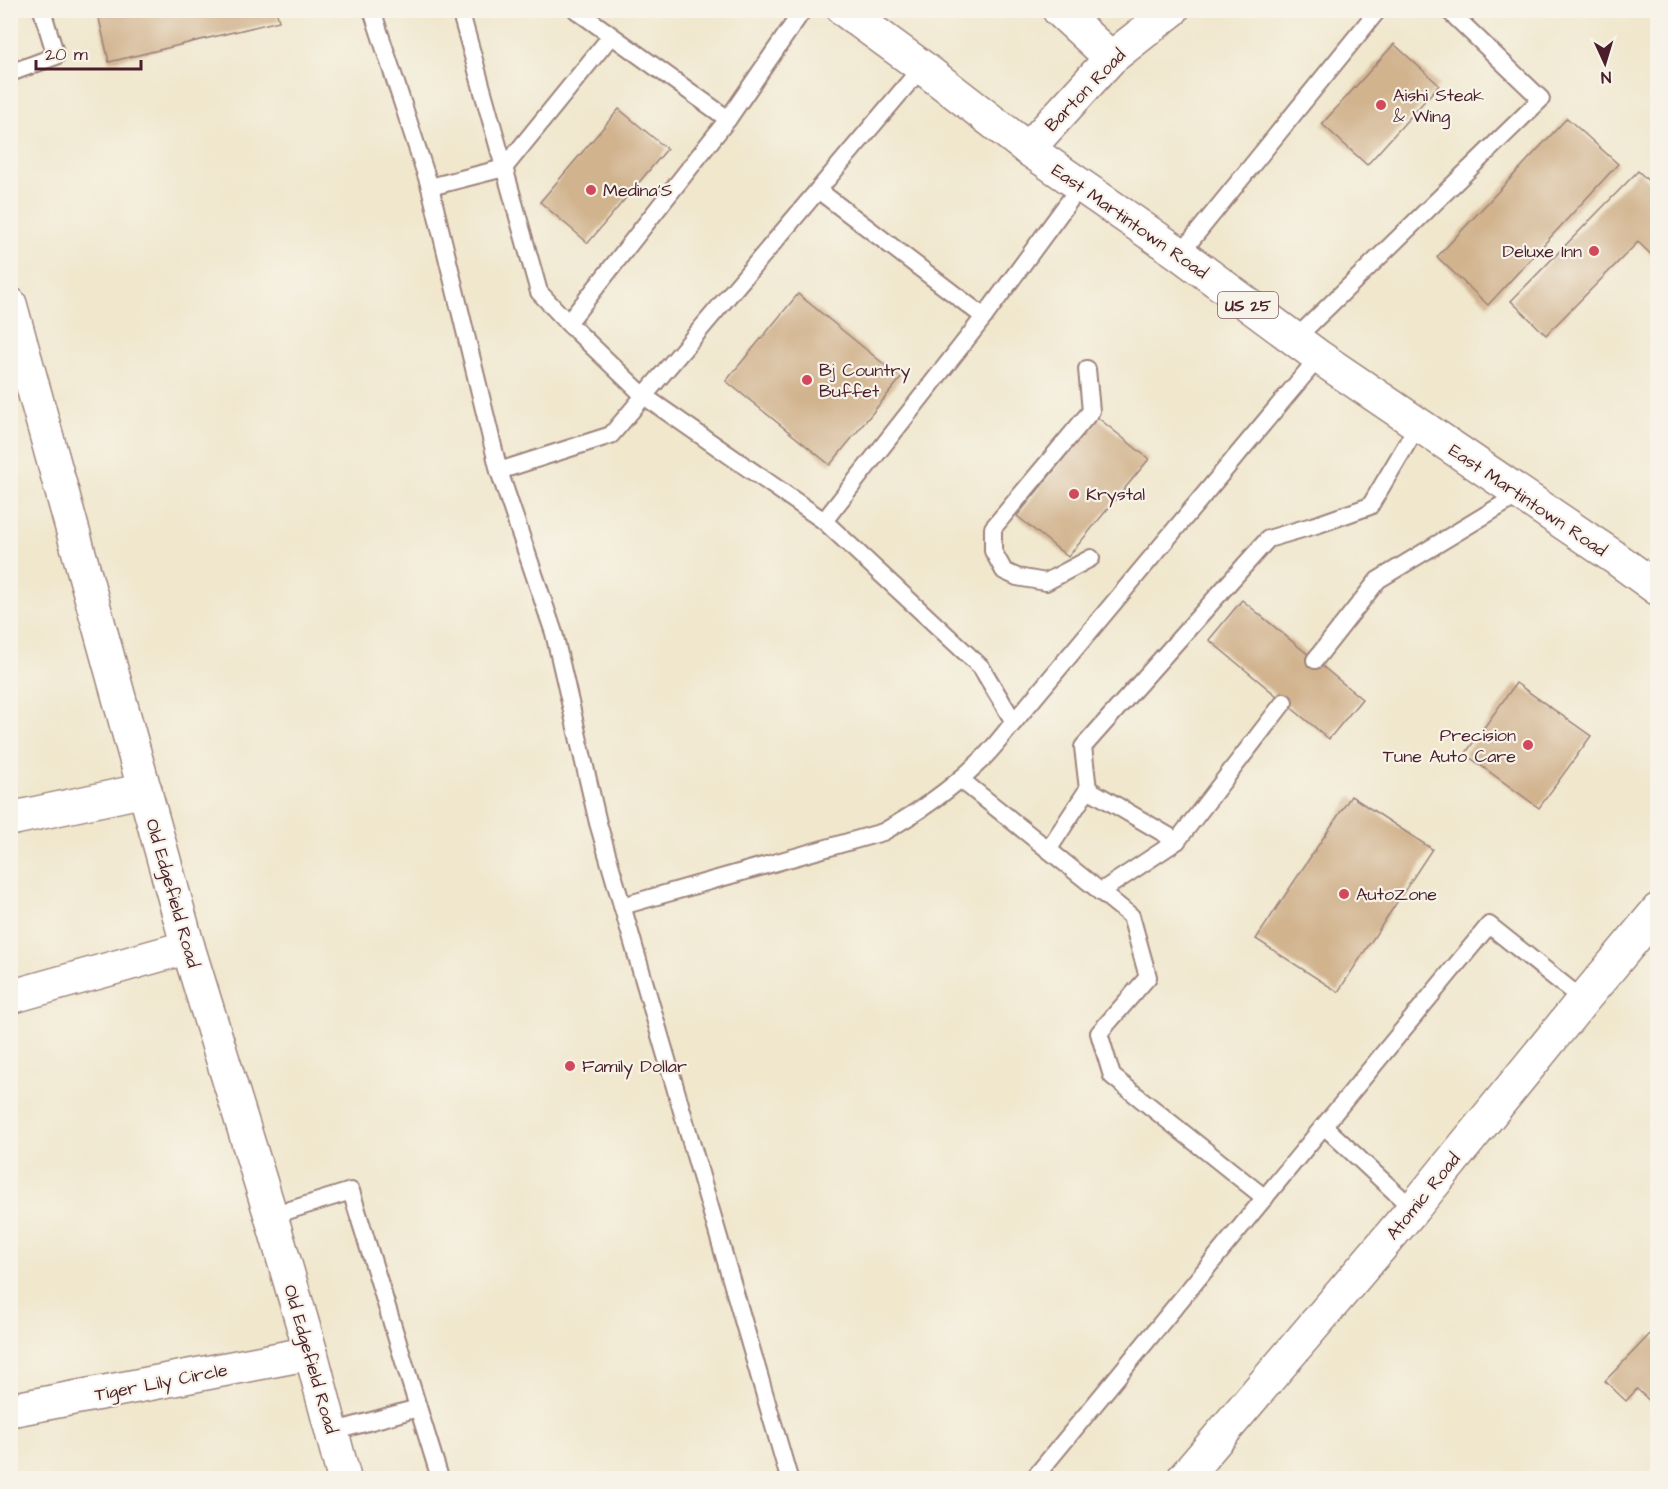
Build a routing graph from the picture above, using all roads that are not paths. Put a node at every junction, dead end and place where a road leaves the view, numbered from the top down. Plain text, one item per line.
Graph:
1 (42, 10) edge
2 (372, 10) edge
3 (460, 10) edge
4 (576, 10) edge
5 (803, 10) edge
6 (844, 10) edge
7 (1059, 10) edge
8 (1172, 10) edge
9 (1378, 10) edge
10 (1448, 10) edge
11 (611, 36) junction
12 (1111, 58) junction
13 (922, 67) junction
14 (10, 73) edge
15 (728, 119) junction
16 (1028, 149) junction
17 (504, 168) junction
18 (1081, 185) junction
19 (430, 187) junction
20 (818, 190) junction
21 (1180, 254) junction
22 (10, 304) edge
23 (984, 316) junction
24 (568, 323) junction
25 (1306, 349) junction
26 (1087, 369) dead end
27 (644, 396) junction
28 (1418, 425) junction
29 (499, 471) junction
30 (1520, 494) junction
31 (824, 521) junction
32 (1091, 558) dead end
33 (1658, 589) edge
34 (1315, 660) dead end
35 (1284, 702) dead end
36 (1014, 723) junction
37 (960, 779) junction
38 (1088, 789) junction
39 (145, 790) junction
40 (10, 819) edge
41 (1177, 841) junction
42 (1048, 850) junction
43 (1100, 892) junction
44 (622, 906) junction
45 (1654, 920) edge
46 (188, 947) junction
47 (10, 997) edge
48 (1583, 1000) junction
49 (1324, 1126) junction
50 (1265, 1198) junction
51 (1413, 1209) junction
52 (271, 1216) junction
53 (311, 1353) junction
54 (418, 1408) junction
55 (10, 1410) edge
56 (332, 1432) junction
57 (344, 1479) edge
58 (440, 1479) edge
59 (789, 1479) edge
60 (1034, 1479) edge
61 (1184, 1479) edge

1 - 14 lane
2 - 19 lane
3 - 17 lane
4 - 11 lane
5 - 15 lane
6 - 13 street, East Martintown Road / US 25
7 - 12 street
8 - 12 street, Barton Road
9 - 21 lane
10 - 25 lane
11 - 15 lane
11 - 17 lane
12 - 16 street, Barton Road
13 - 16 street, East Martintown Road / US 25
13 - 20 lane
15 - 24 lane
16 - 18 street, East Martintown Road / US 25
17 - 19 lane
17 - 24 lane
18 - 21 street, East Martintown Road / US 25
18 - 23 lane
19 - 29 lane
20 - 23 lane
20 - 27 lane
21 - 25 street, East Martintown Road / US 25
22 - 39 street, Old Edgefield Road
23 - 31 lane
24 - 27 lane
25 - 28 street, East Martintown Road / US 25
25 - 36 lane
26 - 32 lane
27 - 29 lane
27 - 31 lane
28 - 30 street, East Martintown Road / US 25
28 - 38 lane
29 - 44 lane
30 - 33 street, East Martintown Road / US 25
30 - 34 lane
31 - 36 lane
35 - 41 lane
36 - 37 lane
37 - 42 lane
37 - 44 lane
38 - 41 lane
38 - 42 lane
39 - 40 street
39 - 46 street, Old Edgefield Road
41 - 43 lane
42 - 43 lane
43 - 50 lane
44 - 59 lane
45 - 48 street, Atomic Road
46 - 47 street
46 - 52 street, Old Edgefield Road
48 - 49 lane
48 - 51 street, Atomic Road
49 - 50 lane
49 - 51 lane
50 - 60 lane
51 - 61 street, Atomic Road
52 - 53 street, Old Edgefield Road
52 - 54 lane
53 - 55 street, Tiger Lily Circle
53 - 56 street, Old Edgefield Road
54 - 56 lane
54 - 58 lane
56 - 57 street, Old Edgefield Road

